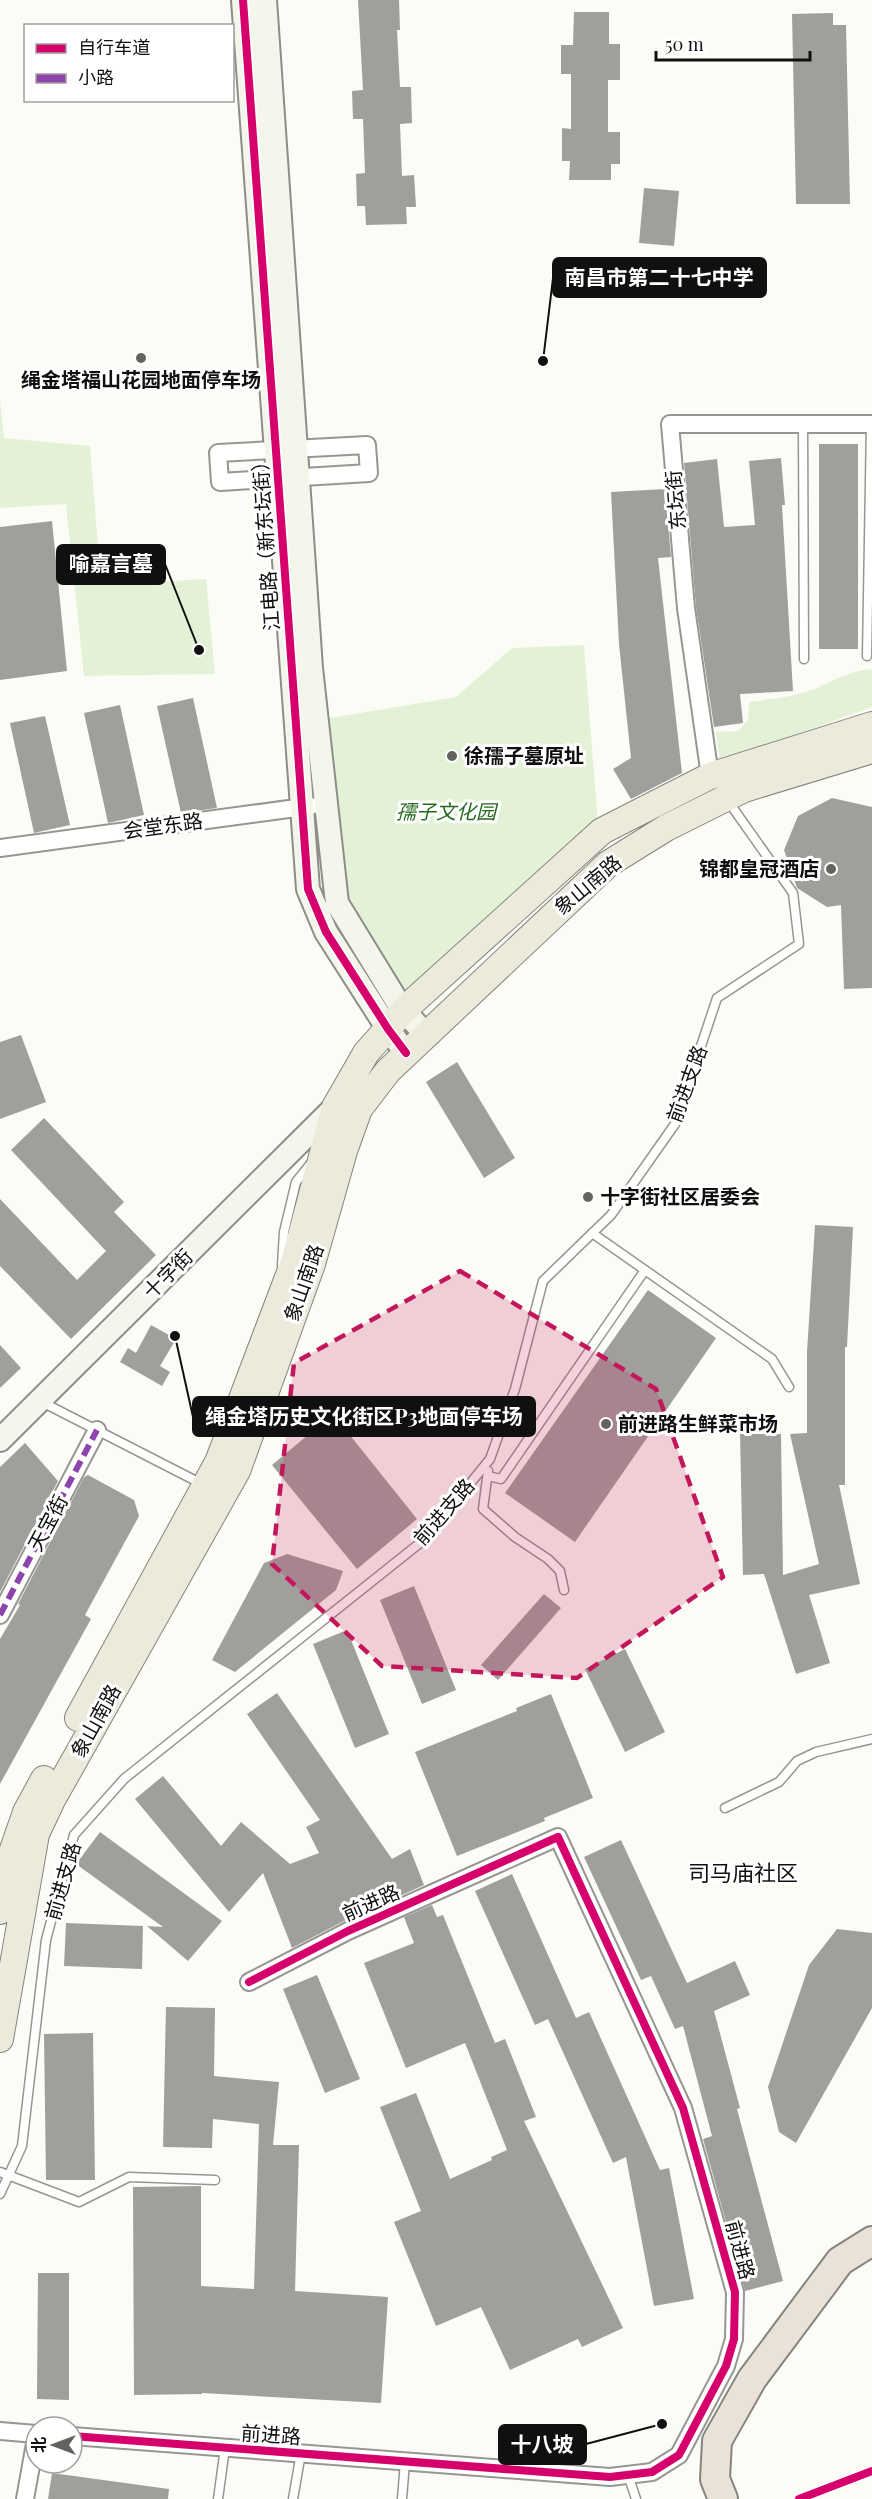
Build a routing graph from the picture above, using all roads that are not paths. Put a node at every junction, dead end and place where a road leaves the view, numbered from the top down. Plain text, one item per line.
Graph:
1 (243, 0) edge
2 (265, 0) edge
3 (803, 424) junction
4 (871, 424) edge
5 (286, 449) junction
6 (288, 478) junction
7 (867, 656) dead end
8 (804, 659) dead end
9 (872, 725) edge
10 (867, 753) edge
11 (710, 776) junction
12 (725, 798) junction
13 (326, 804) junction
14 (302, 807) junction
15 (0, 848) edge
16 (396, 1020) junction
17 (426, 1035) junction
18 (406, 1053) junction
19 (334, 1107) junction
20 (592, 1233) junction
21 (645, 1270) junction
22 (789, 1387) dead end
23 (40, 1401) junction
24 (97, 1430) junction
25 (0, 1440) edge
26 (490, 1459) junction
27 (488, 1476) junction
28 (205, 1485) junction
29 (564, 1590) dead end
30 (0, 1615) edge
31 (872, 1740) edge
32 (725, 1808) dead end
33 (4, 1861) edge
34 (0, 1911) edge
35 (249, 1982) dead end
36 (0, 2039) edge
37 (4, 2173) edge
38 (215, 2180) dead end
39 (0, 2194) edge
40 (872, 2241) edge
41 (0, 2431) edge
42 (24, 2434) edge
43 (84, 2437) edge
44 (225, 2448) junction
45 (301, 2453) junction
46 (405, 2462) junction
47 (29, 2475) edge
48 (628, 2475) junction
49 (25, 2499) edge
50 (218, 2499) edge
51 (293, 2499) edge
52 (402, 2499) edge
53 (636, 2499) edge
54 (723, 2499) edge

1 - 5 street, 江电路（新东坛街）
2 - 5 street, 江电路（新东坛街）
3 - 4 street, 东坛街
3 - 8 lane
3 - 11 street, 东坛街
4 - 7 lane
5 - 6 street, 江电路（新东坛街）
5 - 6 street
5 - 6 street
6 - 13 street, 江电路（新东坛街）
6 - 14 street, 江电路（新东坛街）
9 - 11 main road, 象山南路
10 - 12 main road, 象山南路
11 - 16 main road, 象山南路
12 - 17 main road, 象山南路
12 - 20 lane, 前进支路
13 - 14 street, 会堂东路
13 - 16 street, 江电路（新东坛街）
14 - 15 street, 会堂东路
14 - 16 street, 江电路（新东坛街）
16 - 17 street, 江电路（新东坛街）
16 - 18 street, 江电路（新东坛街）
16 - 19 main road, 象山南路
17 - 18 main road, 象山南路
18 - 36 main road, 象山南路
19 - 23 street, 十字街
19 - 28 main road, 象山南路
20 - 21 lane
20 - 26 lane, 前进支路
21 - 22 lane
21 - 27 lane
23 - 24 lane
23 - 25 street, 十字街
24 - 28 lane
24 - 30 street, 天宝街
26 - 27 lane
26 - 37 lane, 前进支路
27 - 29 lane
28 - 33 main road, 象山南路
31 - 32 lane
33 - 34 main road, 象山南路
35 - 48 street, 前进路
37 - 38 lane
37 - 39 lane, 前进支路
40 - 54 highway
41 - 42 street
43 - 44 street, 前进路
44 - 45 street, 前进路
44 - 50 lane
45 - 46 street, 前进路
45 - 51 lane
46 - 48 street, 前进路
46 - 52 lane
47 - 49 street
48 - 53 lane

